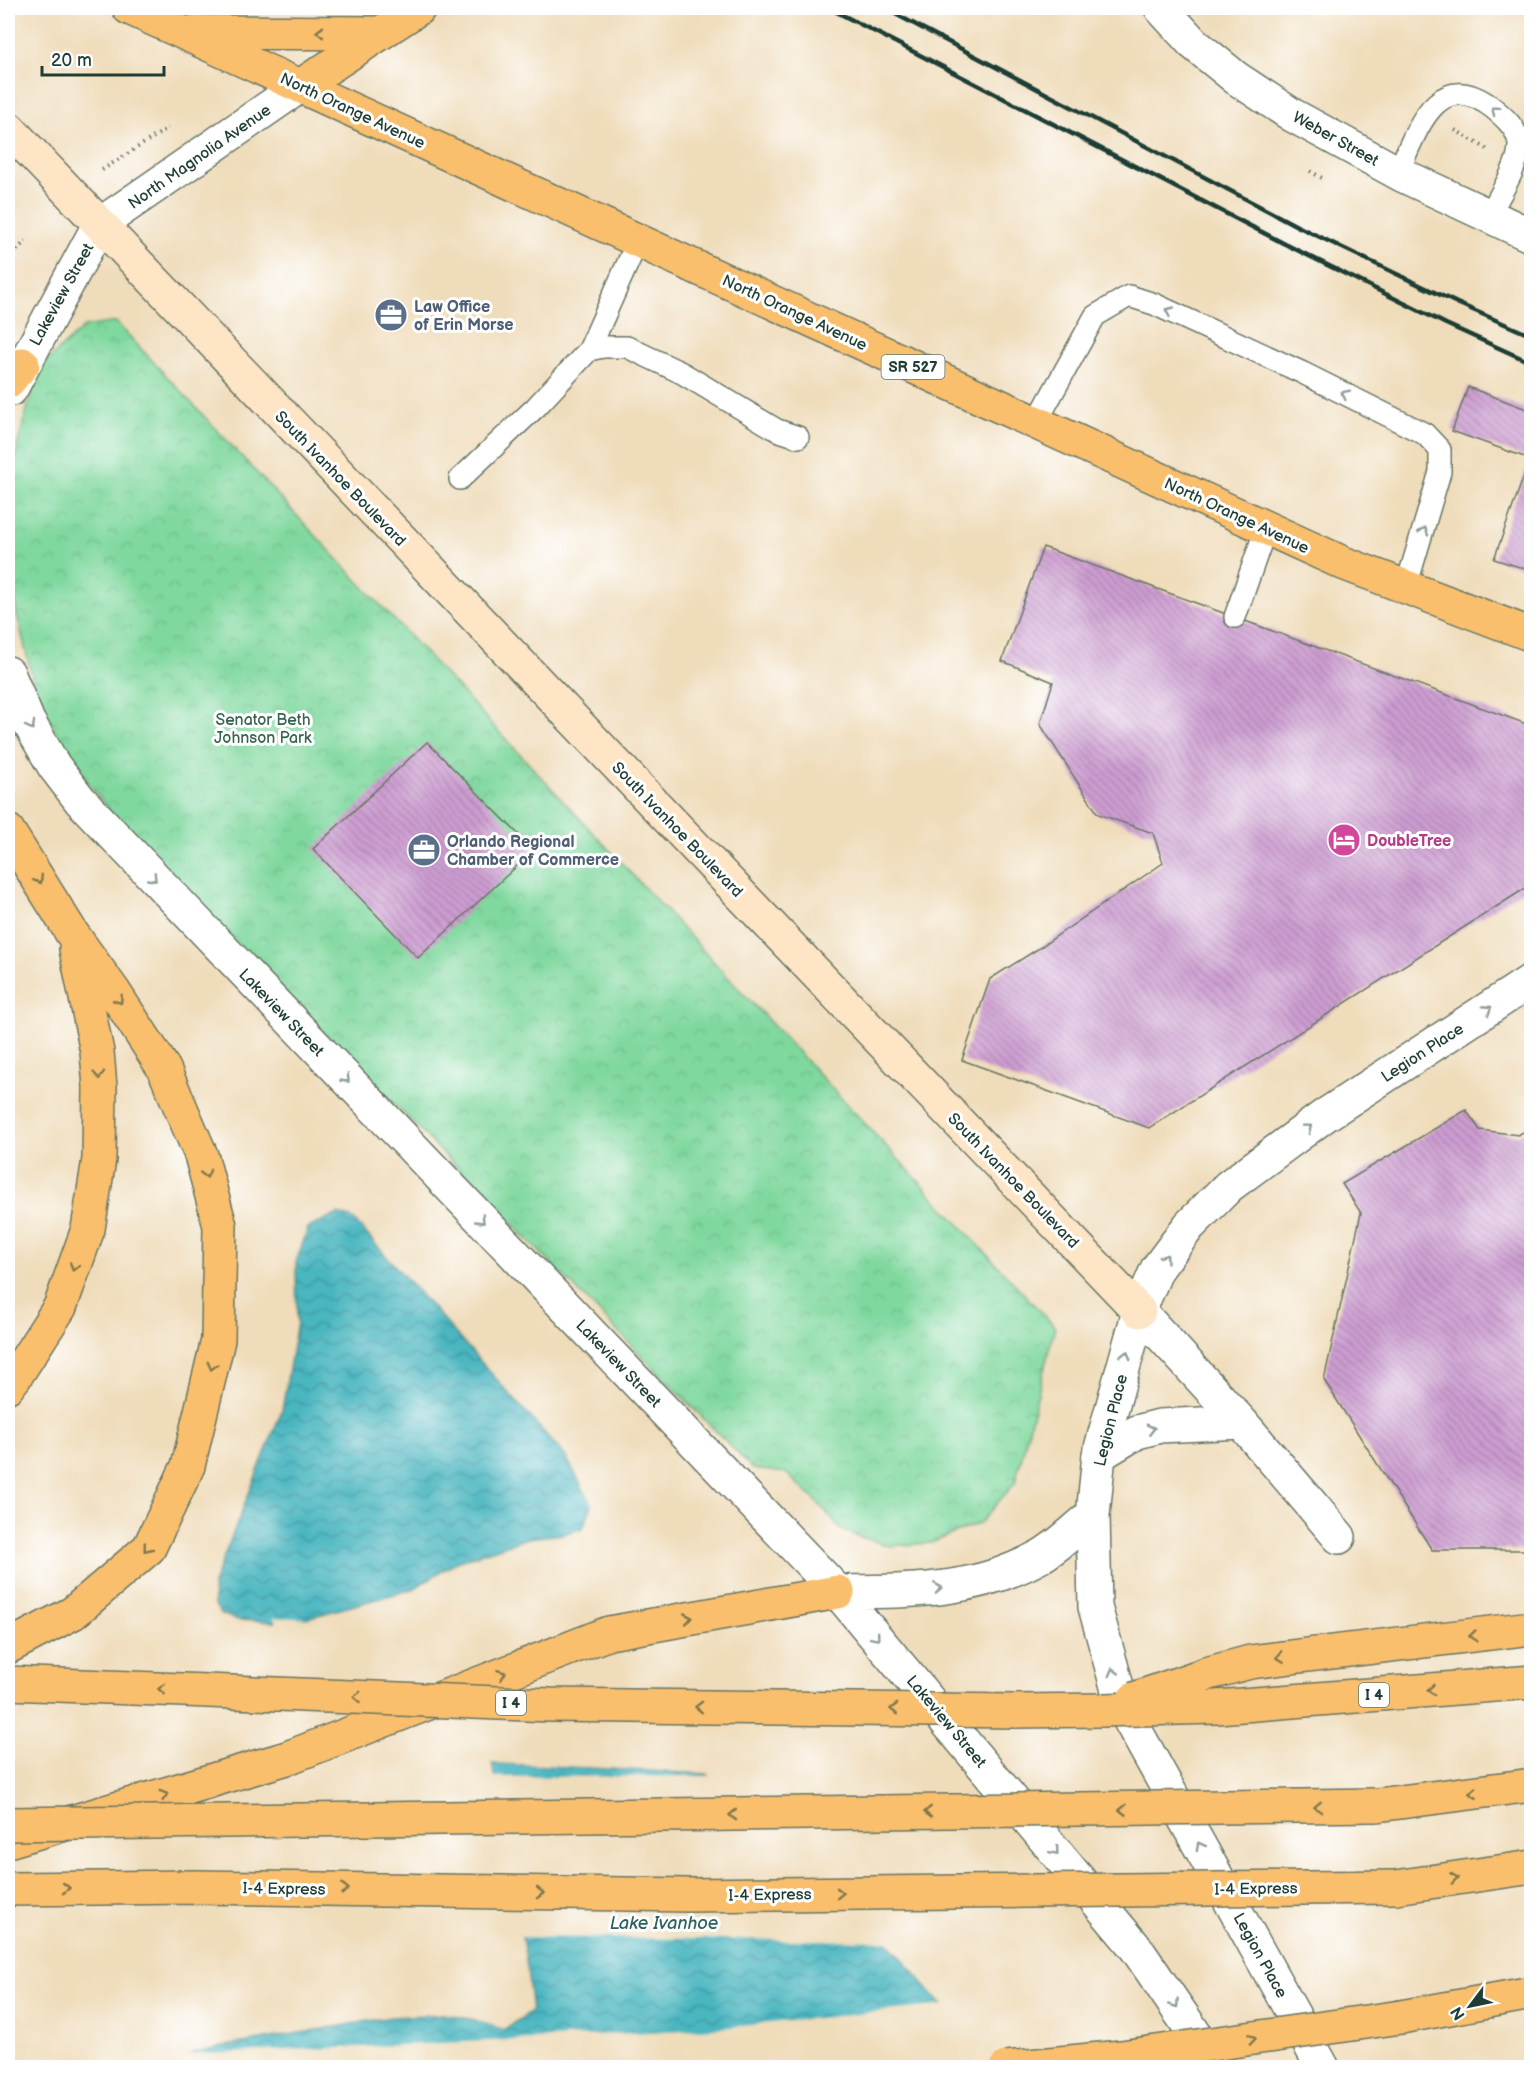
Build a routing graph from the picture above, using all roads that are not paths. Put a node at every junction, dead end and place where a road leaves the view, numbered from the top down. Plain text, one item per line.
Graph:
1 (129, 8) edge
2 (419, 8) edge
3 (1161, 8) edge
4 (183, 32) junction
5 (379, 33) junction
6 (300, 86) junction
7 (8, 128) edge
8 (1398, 172) junction
9 (1489, 216) junction
10 (99, 225) junction
11 (1532, 236) edge
12 (638, 240) junction
13 (589, 350) junction
14 (15, 373) edge
15 (8, 396) edge
16 (1036, 423) junction
17 (798, 437) dead end
18 (460, 479) dead end
19 (1266, 528) junction
20 (1407, 587) junction
21 (1235, 617) dead end
22 (1532, 635) edge
23 (8, 673) edge
24 (8, 831) edge
25 (73, 935) junction
26 (1532, 980) edge
27 (1139, 1311) junction
28 (8, 1386) edge
29 (1241, 1422) junction
30 (1099, 1455) junction
31 (1093, 1515) junction
32 (1339, 1537) dead end
33 (838, 1592) junction
34 (1532, 1629) edge
35 (8, 1647) edge
36 (1532, 1682) edge
37 (8, 1683) edge
38 (1103, 1710) junction
39 (1532, 1785) edge
40 (8, 1824) edge
41 (8, 1841) edge
42 (1532, 1867) edge
43 (8, 1888) edge
44 (1532, 1993) edge
45 (1006, 2067) edge
46 (1218, 2067) edge
47 (1323, 2067) edge

1 - 4 main road, North Orange Avenue / SR 527
2 - 5 main road, North Magnolia Avenue
3 - 8 street, Weber Street
5 -> 4 main road, SR 527
4 - 6 main road, North Orange Avenue / SR 527
5 - 6 main road, North Magnolia Avenue
6 - 10 street, North Magnolia Avenue
6 - 12 main road, North Orange Avenue / SR 527
7 - 10 main road, South Ivanhoe Boulevard
8 - 9 street, Weber Street
9 -> 8 lane
9 - 11 street, Weber Street
10 - 14 street, Lakeview Street
10 - 27 main road, South Ivanhoe Boulevard
12 - 13 lane
12 - 16 main road, North Orange Avenue / SR 527
13 - 17 lane
13 - 18 lane
14 - 15 street, Lakeview Street
16 - 19 main road, North Orange Avenue / SR 527
20 -> 16 lane
19 - 20 main road, North Orange Avenue / SR 527
19 - 21 lane
20 - 22 main road, North Orange Avenue / SR 527
23 -> 33 street, Lakeview Street
24 -> 25 main road
25 -> 28 main road
25 -> 35 main road
27 -> 26 street, Legion Place
27 - 29 street, South Ivanhoe Boulevard
30 -> 27 street, Legion Place
30 -> 29 street
29 - 32 street, South Ivanhoe Boulevard
30 - 31 street, Legion Place
33 -> 31 street
47 -> 31 street, Legion Place
41 -> 33 main road
33 -> 46 street, Lakeview Street
34 -> 38 main road, bridge
36 -> 38 main road, I 4, bridge
38 -> 37 main road, I 4, bridge
39 -> 40 main road, bridge
43 -> 42 main road, I-4 Express, bridge
45 -> 44 main road, bridge

